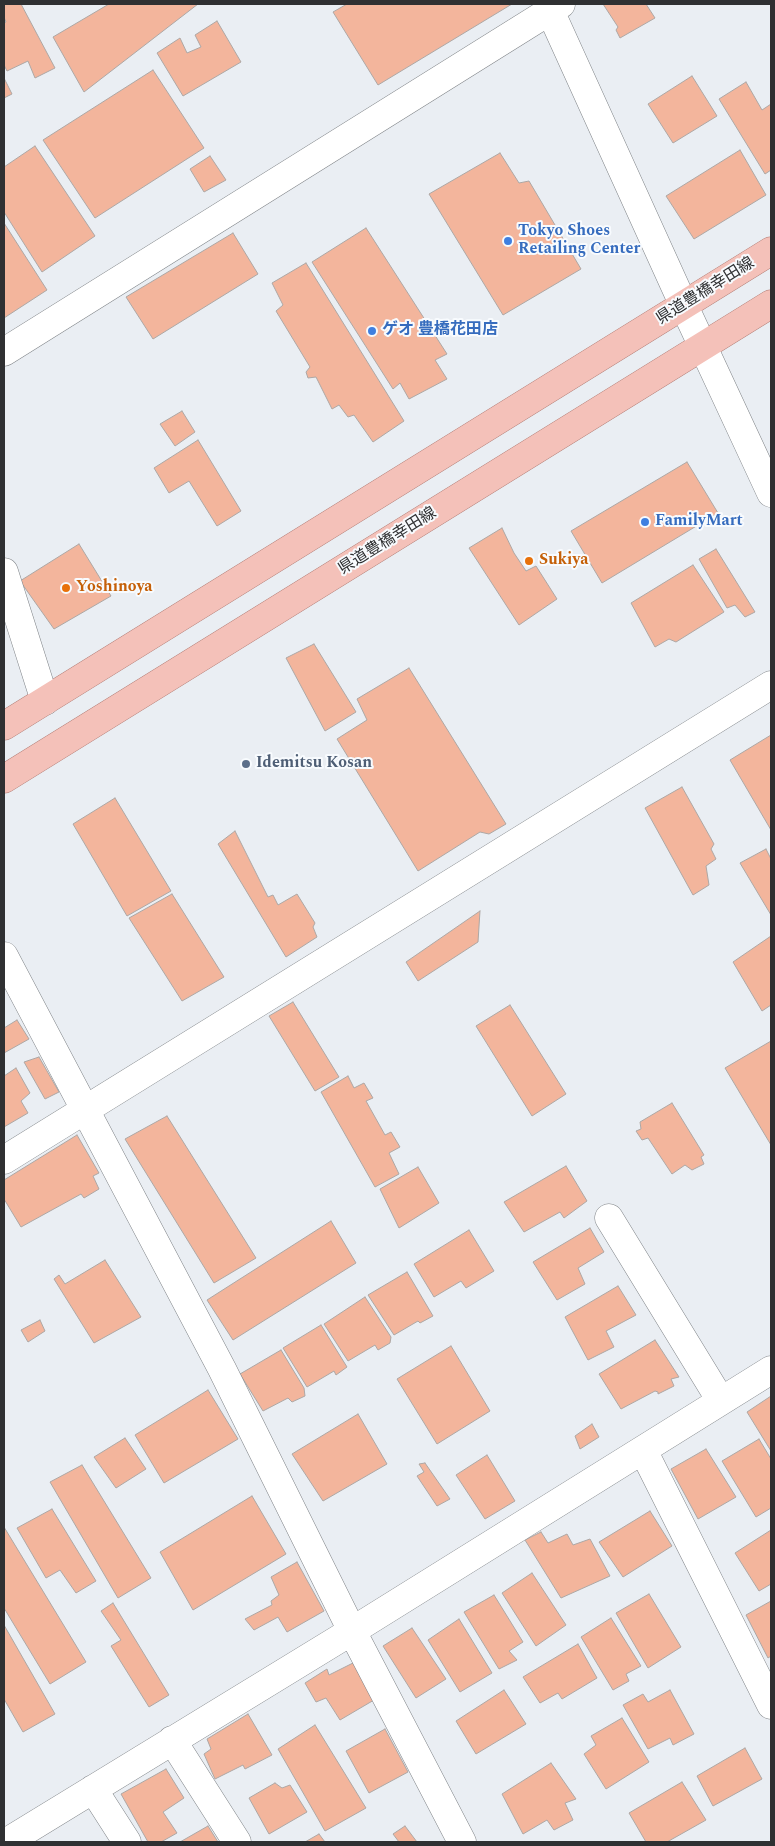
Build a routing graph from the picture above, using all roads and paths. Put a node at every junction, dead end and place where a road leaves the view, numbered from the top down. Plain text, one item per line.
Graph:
1 (553, 6) edge
2 (771, 251) edge
3 (771, 304) edge
4 (684, 306) junction
5 (702, 346) junction
6 (4, 352) edge
7 (771, 493) edge
8 (4, 572) edge
9 (4, 631) edge
10 (771, 686) edge
11 (37, 706) junction
12 (4, 726) edge
13 (4, 779) edge
14 (4, 956) edge
15 (84, 1110) junction
16 (4, 1160) edge
17 (609, 1218) dead end
18 (771, 1370) edge
19 (722, 1401) junction
20 (643, 1450) junction
21 (352, 1631) junction
22 (771, 1705) edge
23 (172, 1740) junction
24 (93, 1788) junction
25 (7, 1842) edge
26 (128, 1842) edge
27 (237, 1842) edge
28 (462, 1842) edge

1 - 4 street
1 - 6 street
2 - 4 main road, 県道豊橋幸田線
3 - 5 main road, 県道豊橋幸田線
4 - 5 street
4 - 11 main road, 県道豊橋幸田線
5 - 7 street
5 - 13 main road, 県道豊橋幸田線
8 - 11 street
9 - 11 street
10 - 15 street
11 - 12 main road, 県道豊橋幸田線
14 - 15 street
15 - 16 street
15 - 21 street
17 - 19 street
18 - 19 street
19 - 20 street
20 - 21 street
20 - 22 street
21 - 23 street
21 - 28 street
23 - 24 street
23 - 27 street
24 - 25 street
24 - 26 street

